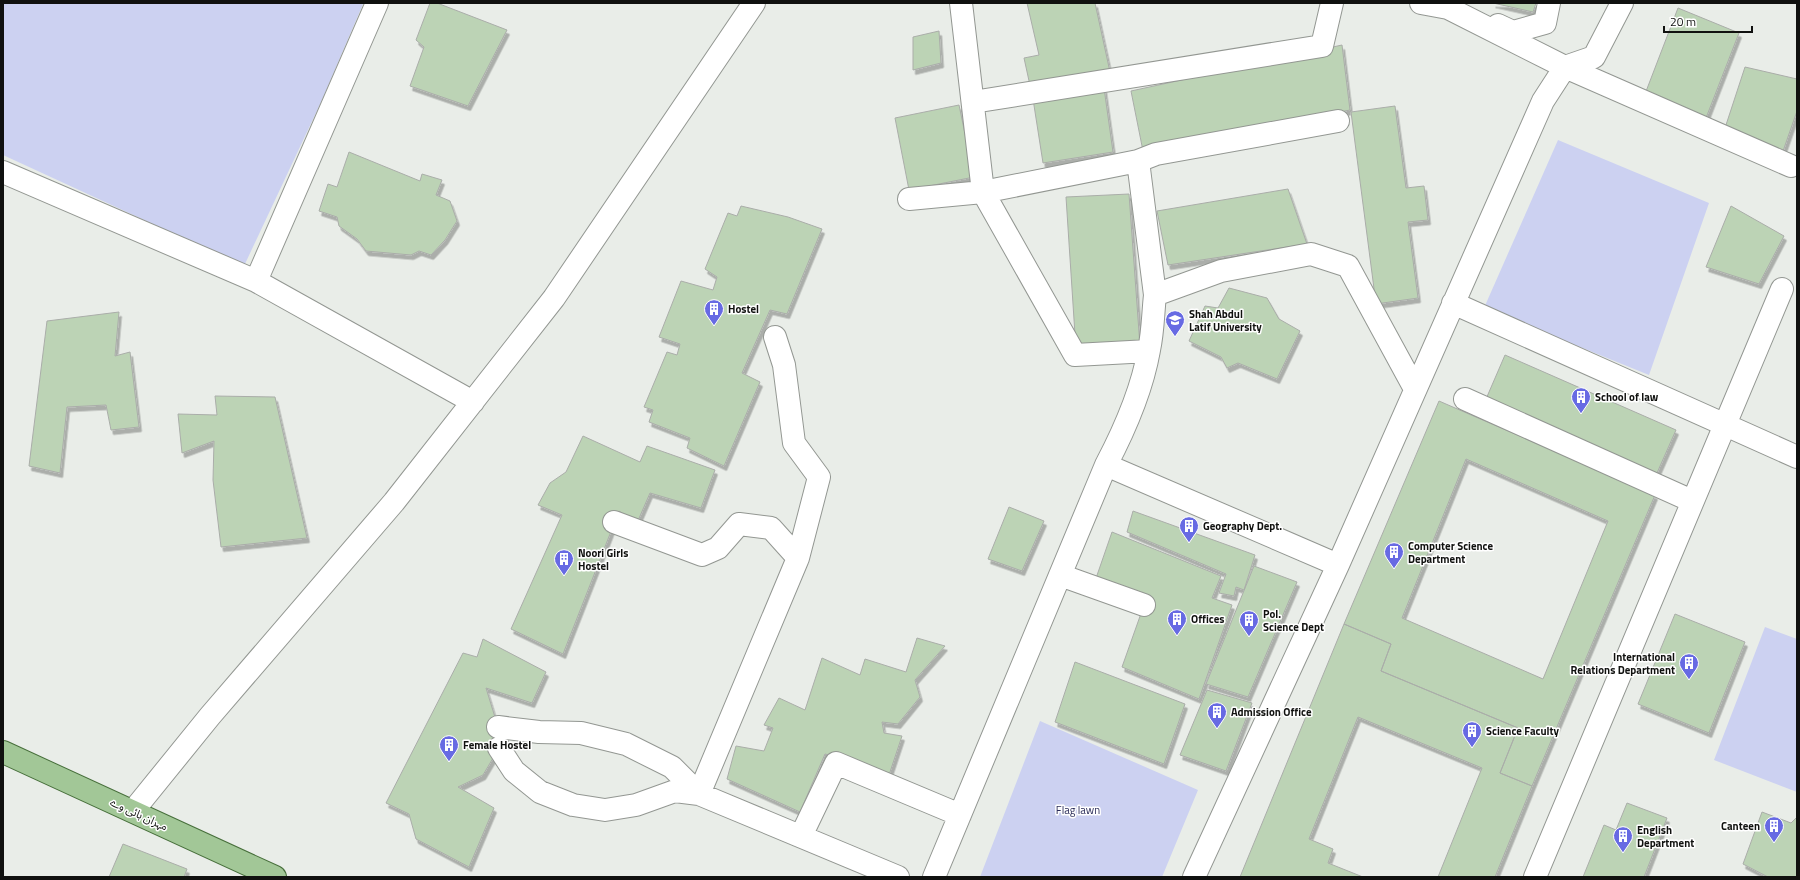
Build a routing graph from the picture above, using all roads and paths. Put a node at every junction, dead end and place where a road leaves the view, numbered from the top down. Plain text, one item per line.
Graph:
1 (377, 3) edge
2 (754, 3) edge
3 (961, 3) edge
4 (1332, 3) edge
5 (1421, 3) edge
6 (1456, 3) edge
7 (1549, 3) edge
8 (1622, 3) edge
9 (1564, 67) junction
10 (973, 102) junction
11 (1338, 121) dead end
12 (1138, 161) junction
13 (1792, 166) dead end
14 (3, 172) edge
15 (983, 192) junction
16 (909, 199) dead end
17 (256, 281) junction
18 (1782, 288) dead end
19 (1155, 295) junction
20 (1453, 303) junction
21 (775, 337) dead end
22 (1149, 350) junction
23 (1415, 389) junction
24 (1465, 399) dead end
25 (473, 402) junction
26 (1724, 425) junction
27 (1797, 457) edge
28 (1106, 465) junction
29 (1692, 501) junction
30 (614, 522) dead end
31 (798, 558) junction
32 (1338, 565) junction
33 (1060, 575) junction
34 (1144, 605) dead end
35 (3, 752) edge
36 (699, 794) junction
37 (133, 811) junction
38 (960, 815) junction
39 (801, 836) junction
40 (275, 877) edge
41 (898, 877) edge
42 (934, 877) edge
43 (1194, 877) edge
44 (1535, 877) edge

1 - 17 street
2 - 25 street
3 - 10 street
4 - 10 street
5 - 9 street
6 - 7 street
8 - 9 street
9 - 13 street
9 - 20 street
10 - 15 street
11 - 12 street
12 - 15 street
12 - 19 street
14 - 17 street
15 - 16 street
15 - 22 street
17 - 25 street
18 - 26 street
19 - 22 street
19 - 23 street
20 - 23 street
20 - 26 street
21 - 31 street
22 - 28 street
23 - 32 street
24 - 29 street
25 - 37 street
26 - 27 street
26 - 29 street
28 - 32 street
28 - 33 street
29 - 44 street
30 - 31 street
31 - 36 street
32 - 43 street
33 - 34 street
33 - 38 street
35 - 37 main road, مہران ہائی وے
36 - 36 street
36 - 39 street
37 - 40 main road, مہران ہائی وے
38 - 39 street
38 - 42 street
39 - 41 street

